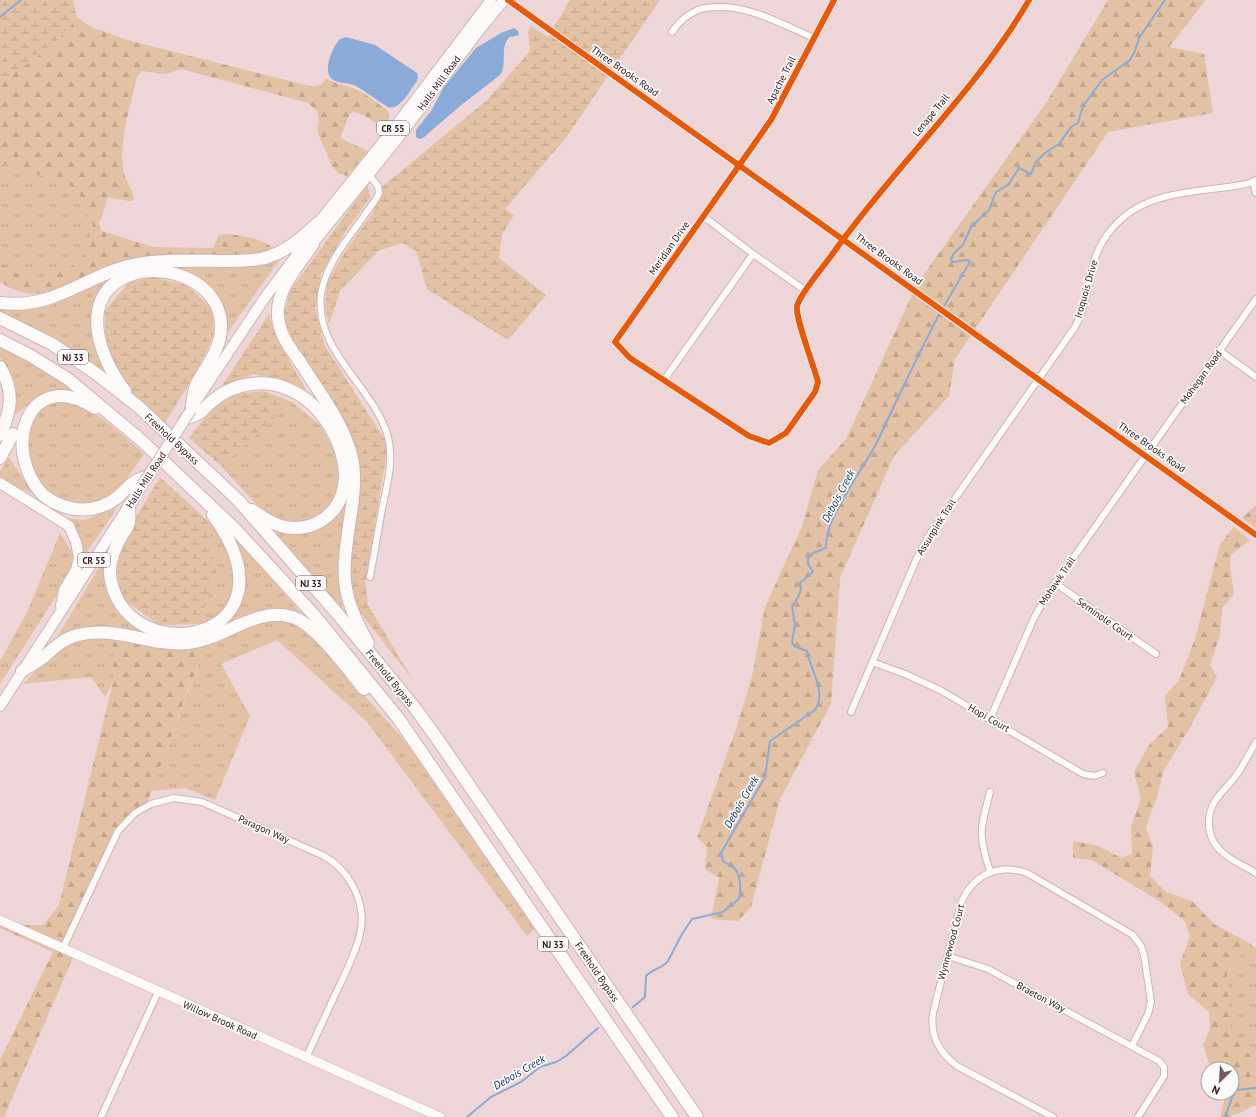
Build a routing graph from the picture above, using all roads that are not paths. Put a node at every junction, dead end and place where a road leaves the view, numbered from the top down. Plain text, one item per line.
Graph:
1 (491, 0) edge
2 (504, 0) edge
3 (508, 0) edge
4 (834, 0) edge
5 (1029, 0) edge
6 (472, 24) junction
7 (672, 32) dead end
8 (814, 38) junction
9 (457, 60) junction
10 (739, 165) junction
11 (369, 175) junction
12 (1255, 181) edge
13 (1256, 193) edge
14 (703, 216) junction
15 (318, 223) junction
16 (843, 238) junction
17 (313, 244) junction
18 (753, 254) junction
19 (296, 256) junction
20 (806, 291) junction
21 (1256, 299) edge
22 (0, 303) edge
23 (0, 318) edge
24 (0, 340) edge
25 (615, 342) joint
26 (1220, 351) junction
27 (0, 367) edge
28 (1256, 377) edge
29 (1038, 379) junction
30 (664, 380) junction
31 (139, 407) junction
32 (191, 414) junction
33 (21, 419) junction
34 (3, 424) edge
35 (0, 435) edge
36 (142, 440) junction
37 (1145, 455) junction
38 (0, 458) edge
39 (148, 476) joint
40 (0, 483) edge
41 (137, 485) junction
42 (193, 488) junction
43 (238, 500) junction
44 (129, 506) junction
45 (1256, 535) edge
46 (370, 577) dead end
47 (1055, 583) junction
48 (59, 614) junction
49 (1156, 654) dead end
50 (872, 662) junction
51 (383, 668) junction
52 (22, 671) junction
53 (0, 706) edge
54 (851, 712) dead end
55 (990, 719) junction
56 (1256, 742) edge
57 (435, 770) junction
58 (1103, 773) dead end
59 (990, 792) dead end
60 (990, 871) junction
61 (1256, 873) edge
62 (0, 920) edge
63 (64, 948) junction
64 (948, 956) junction
65 (158, 992) junction
66 (1132, 1046) junction
67 (306, 1058) junction
68 (101, 1117) edge
69 (440, 1117) edge
70 (672, 1117) edge
71 (697, 1117) edge
72 (1053, 1117) edge
73 (1138, 1117) edge

1 - 6 main road, Halls Mill Road / CR 55
2 - 9 main road, Halls Mill Road / CR 55
3 - 10 street, Three Brooks Road
4 - 8 street, Apache Trail
5 - 16 street, Lenape Trail
6 - 9 main road
6 - 15 main road, Halls Mill Road / CR 55
7 - 8 street
8 - 10 street, Apache Trail
9 - 11 main road, Halls Mill Road / CR 55
10 - 14 street, Meridian Drive
10 - 16 street, Three Brooks Road
11 - 17 main road, Halls Mill Road / CR 55
11 - 46 street
12 - 13 street
12 - 29 street, Iroquois Drive
14 - 18 street
14 - 25 street, Meridian Drive
15 - 19 main road, Halls Mill Road / CR 55
15 - 22 highway
16 - 20 street, Lenape Trail
16 - 29 street, Three Brooks Road
17 - 19 main road, Halls Mill Road / CR 55
17 - 51 highway
18 - 20 street
18 - 30 street
19 - 32 main road, Halls Mill Road
20 - 30 street, Lenape Trail
21 - 26 street, Mohegan Road
23 - 31 highway, Freehold Bypass / NJ 33
24 - 36 highway, Freehold Bypass
25 - 30 street, Lenape Trail
26 - 28 street
26 - 37 street, Mohegan Road
27 - 34 highway
29 - 37 street, Three Brooks Road
29 - 50 street, Assunpink Trail
31 - 32 highway
31 - 43 highway, Freehold Bypass / NJ 33
32 - 39 main road, Halls Mill Road, bridge
32 - 43 highway
33 - 36 highway
33 - 38 highway
33 - 41 highway
34 - 35 highway
36 - 42 highway, Freehold Bypass
37 - 45 street, Three Brooks Road
37 - 47 street, Mohawk Trail
39 - 41 highway
40 - 48 main road
41 - 44 main road, Halls Mill Road
42 - 44 highway
42 - 57 highway, Freehold Bypass / NJ 33
43 - 51 highway, Freehold Bypass / NJ 33
44 - 48 main road, Halls Mill Road / CR 55
47 - 49 street, Seminole Court
47 - 55 street, Mohawk Trail
48 - 52 main road, Halls Mill Road / CR 55
50 - 54 street, Assunpink Trail
50 - 55 street, Hopi Court
51 - 71 highway, Freehold Bypass / NJ 33
52 - 53 main road, Halls Mill Road / CR 55
52 - 57 highway
55 - 58 street, Hopi Court
56 - 61 street
57 - 70 highway, Freehold Bypass / NJ 33
59 - 60 street
60 - 64 street, Wynnewood Court
60 - 66 street
62 - 63 street, Willow Brook Road
63 - 65 street, Willow Brook Road
63 - 67 street, Paragon Way
64 - 66 street, Braeton Way
64 - 72 street, Wynnewood Court
65 - 67 street, Willow Brook Road
65 - 68 street
66 - 73 street, Braeton Way
67 - 69 street, Willow Brook Road

